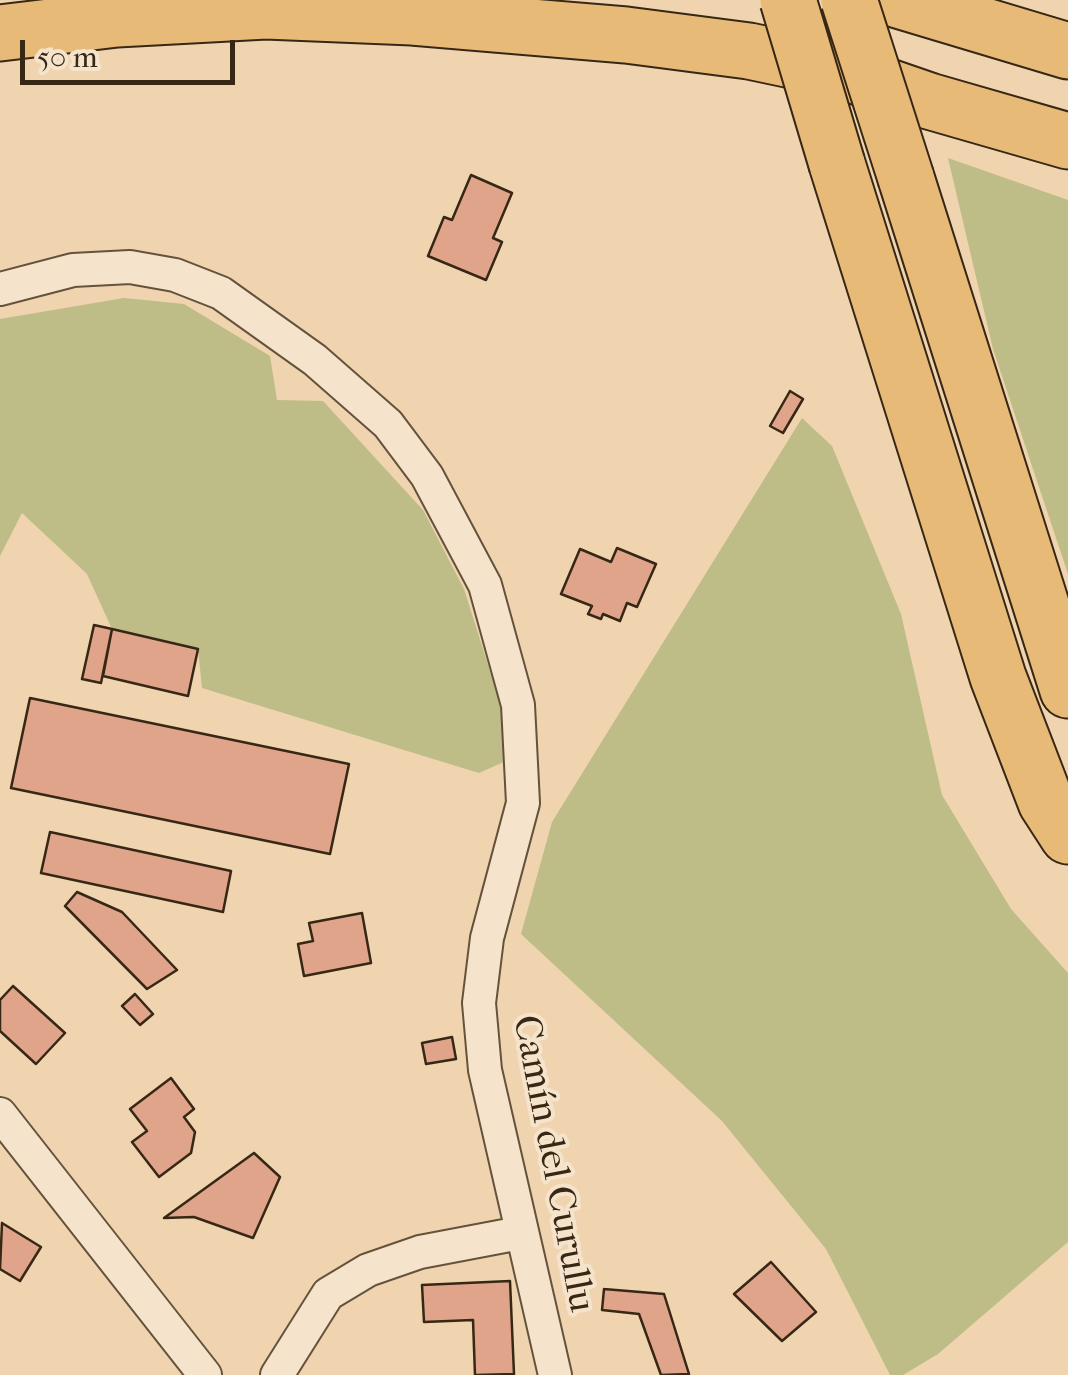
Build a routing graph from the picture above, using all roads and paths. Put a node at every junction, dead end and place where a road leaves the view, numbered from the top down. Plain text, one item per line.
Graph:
1 (788, 0) edge
2 (850, 0) edge
3 (898, 0) edge
4 (0, 33) edge
5 (1068, 51) edge
6 (929, 101) junction
7 (1068, 141) edge
8 (1068, 161) edge
9 (0, 289) edge
10 (1068, 690) edge
11 (1068, 836) edge
12 (0, 1114) edge
13 (520, 1233) junction
14 (206, 1375) edge
15 (278, 1375) edge
16 (555, 1375) edge

1 - 11 highway, bridge
2 - 10 highway, bridge
3 - 5 highway
4 - 6 highway
6 - 7 highway
6 - 8 highway
9 - 13 street, Camín del Curullu
12 - 14 street
13 - 15 street
13 - 16 street, Camín del Curullu

